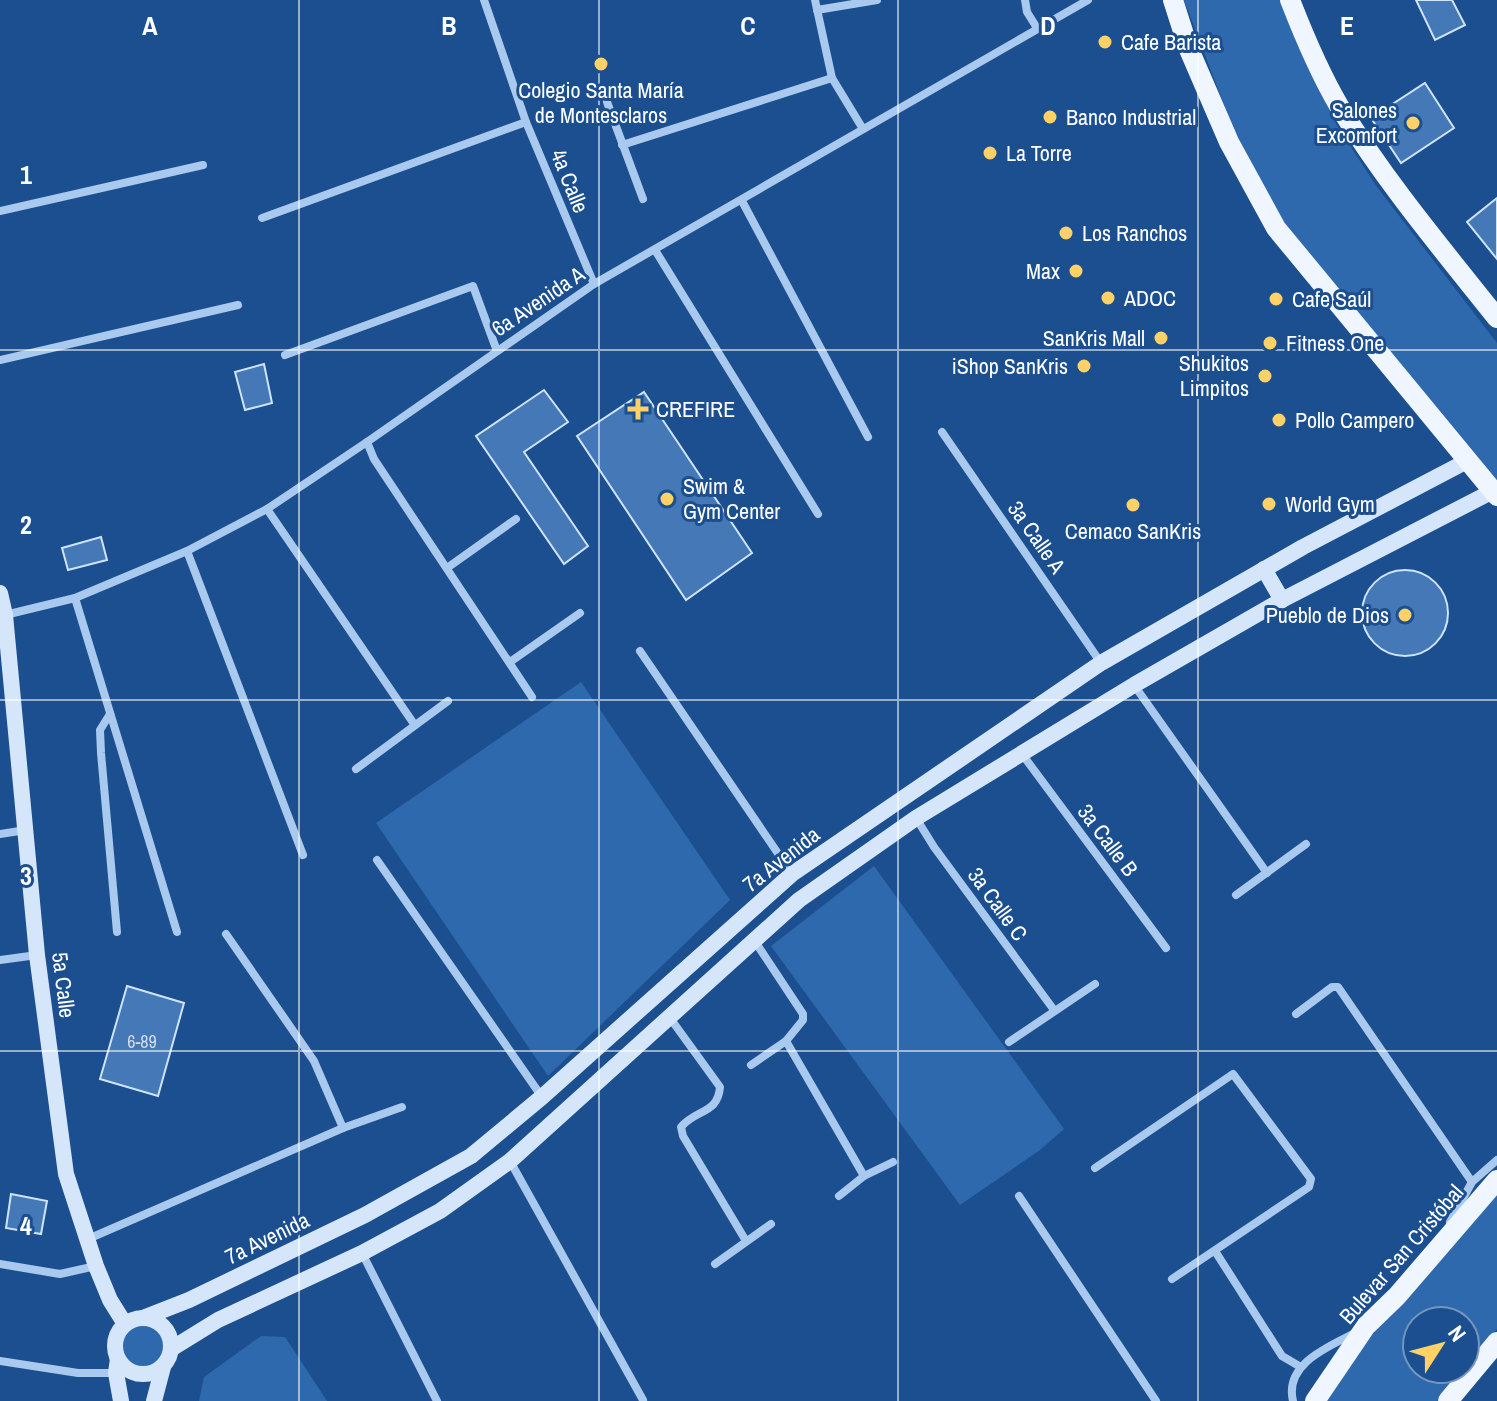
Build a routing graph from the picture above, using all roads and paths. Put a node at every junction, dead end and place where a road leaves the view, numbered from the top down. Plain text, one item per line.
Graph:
1 (484, 0) edge
2 (877, 0) edge
3 (1025, 0) edge
4 (1088, 0) edge
5 (1173, 0) edge
6 (1290, 0) edge
7 (816, 5) edge
8 (1037, 28) junction
9 (832, 78) junction
10 (607, 102) dead end
11 (526, 122) junction
12 (863, 129) junction
13 (622, 145) junction
14 (203, 165) dead end
15 (643, 199) dead end
16 (742, 201) junction
17 (0, 211) edge
18 (262, 218) dead end
19 (655, 250) junction
20 (594, 284) junction
21 (238, 305) dead end
22 (1497, 318) edge
23 (497, 351) junction
24 (285, 355) dead end
25 (0, 360) edge
26 (942, 432) dead end
27 (868, 437) dead end
28 (367, 442) junction
29 (1469, 460) junction
30 (1495, 493) edge
31 (267, 509) junction
32 (818, 514) dead end
33 (516, 519) dead end
34 (187, 551) junction
35 (447, 568) junction
36 (1264, 569) junction
37 (0, 593) edge
38 (75, 598) junction
39 (1282, 600) junction
40 (580, 613) dead end
41 (5, 615) junction
42 (640, 651) dead end
43 (510, 662) junction
44 (1101, 663) junction
45 (1134, 685) junction
46 (532, 697) dead end
47 (448, 701) dead end
48 (110, 714) junction
49 (414, 724) junction
50 (1022, 753) junction
51 (356, 769) dead end
52 (916, 818) junction
53 (26, 830) junction
54 (0, 834) edge
55 (1306, 844) dead end
56 (303, 855) dead end
57 (377, 860) dead end
58 (1267, 873) junction
59 (792, 874) junction
60 (1236, 895) dead end
61 (117, 932) dead end
62 (177, 932) dead end
63 (226, 934) dead end
64 (754, 939) junction
65 (1166, 948) dead end
66 (37, 955) junction
67 (0, 960) edge
68 (1095, 984) dead end
69 (1054, 1010) junction
70 (1296, 1014) dead end
71 (670, 1018) junction
72 (786, 1041) junction
73 (1009, 1042) dead end
74 (751, 1065) dead end
75 (542, 1097) junction
76 (402, 1107) dead end
77 (343, 1128) junction
78 (1497, 1160) edge
79 (510, 1161) junction
80 (893, 1162) dead end
81 (1095, 1168) dead end
82 (864, 1176) junction
83 (1497, 1180) edge
84 (1472, 1182) junction
85 (839, 1196) dead end
86 (1019, 1196) dead end
87 (771, 1224) dead end
88 (88, 1239) junction
89 (746, 1241) junction
90 (1215, 1251) junction
91 (1436, 1252) junction
92 (362, 1253) junction
93 (0, 1264) edge
94 (715, 1264) dead end
95 (96, 1266) junction
96 (1172, 1279) dead end
97 (143, 1318) junction
98 (125, 1324) junction
99 (1366, 1326) junction
100 (1495, 1348) edge
101 (171, 1349) junction
102 (0, 1361) edge
103 (117, 1366) junction
104 (1299, 1366) junction
105 (163, 1367) junction
106 (643, 1400) edge
107 (121, 1401) edge
108 (154, 1401) edge
109 (437, 1401) edge
110 (1156, 1401) edge
111 (1293, 1401) edge
112 (1315, 1401) edge
113 (1448, 1401) edge

1 - 11 street, 4a Calle
2 - 7 street
3 - 8 street
4 - 8 street, 6a Avenida A
5 - 29 main road
6 - 22 main road
7 - 9 street
8 - 12 street, 6a Avenida A
9 - 12 street
9 - 13 street
10 - 13 street
11 - 18 street
11 - 20 street, 4a Calle
12 - 16 street, 6a Avenida A
13 - 15 street
14 - 17 street
16 - 19 street, 6a Avenida A
16 - 27 street
19 - 20 street, 6a Avenida A
19 - 32 street
20 - 23 street, 6a Avenida A
21 - 25 street
23 - 24 street
23 - 28 street, 6a Avenida A
26 - 44 street, 3a Calle A
28 - 31 street, 6a Avenida A
28 - 35 street
29 - 30 main road
29 - 36 street, 7a Avenida
30 - 39 street, 7a Avenida
31 - 34 street, 6a Avenida A
31 - 49 street
33 - 35 street
34 - 38 street, 6a Avenida A
34 - 56 street
35 - 43 street
36 - 39 street
36 - 44 street, 7a Avenida
37 - 41 street, 5a Calle
38 - 41 street, 6a Avenida A
38 - 48 street
39 - 45 street, 7a Avenida
40 - 43 street
41 - 53 street, 5a Calle
42 - 59 street
43 - 46 street
44 - 59 street, 7a Avenida
45 - 50 street, 7a Avenida
45 - 58 street
47 - 49 street
48 - 61 street
48 - 62 street
49 - 51 street
50 - 52 street, 7a Avenida
50 - 65 street, 3a Calle B
52 - 64 street, 7a Avenida
52 - 69 street, 3a Calle C
53 - 54 street
53 - 66 street, 5a Calle
55 - 58 street
57 - 75 street
58 - 60 street
59 - 75 street, 7a Avenida
63 - 77 street
64 - 71 street, 7a Avenida
64 - 72 street
66 - 67 street
66 - 88 street, 5a Calle
68 - 69 street
69 - 73 street
70 - 84 street
71 - 79 street, 7a Avenida
71 - 89 street
72 - 74 street
72 - 82 street
75 - 97 street, 7a Avenida
76 - 77 street
77 - 88 street
78 - 84 street
79 - 92 street, 7a Avenida
79 - 106 street
80 - 82 street
81 - 90 street
82 - 85 street
83 - 91 main road, Bulevar San Cristóbal
84 - 91 street
86 - 110 street
87 - 89 street
88 - 95 street, 5a Calle
89 - 94 street
90 - 96 street
90 - 104 street
91 - 99 main road, Bulevar San Cristóbal
92 - 101 street, 7a Avenida
92 - 109 street
93 - 95 street
95 - 98 street, 5a Calle
97 - 98 street
97 - 101 street
98 - 103 street
99 - 104 street
99 - 112 main road, Bulevar San Cristóbal
100 - 113 main road
101 - 105 street
102 - 103 street
103 - 105 street
103 - 107 street
104 - 111 street
105 - 108 street

